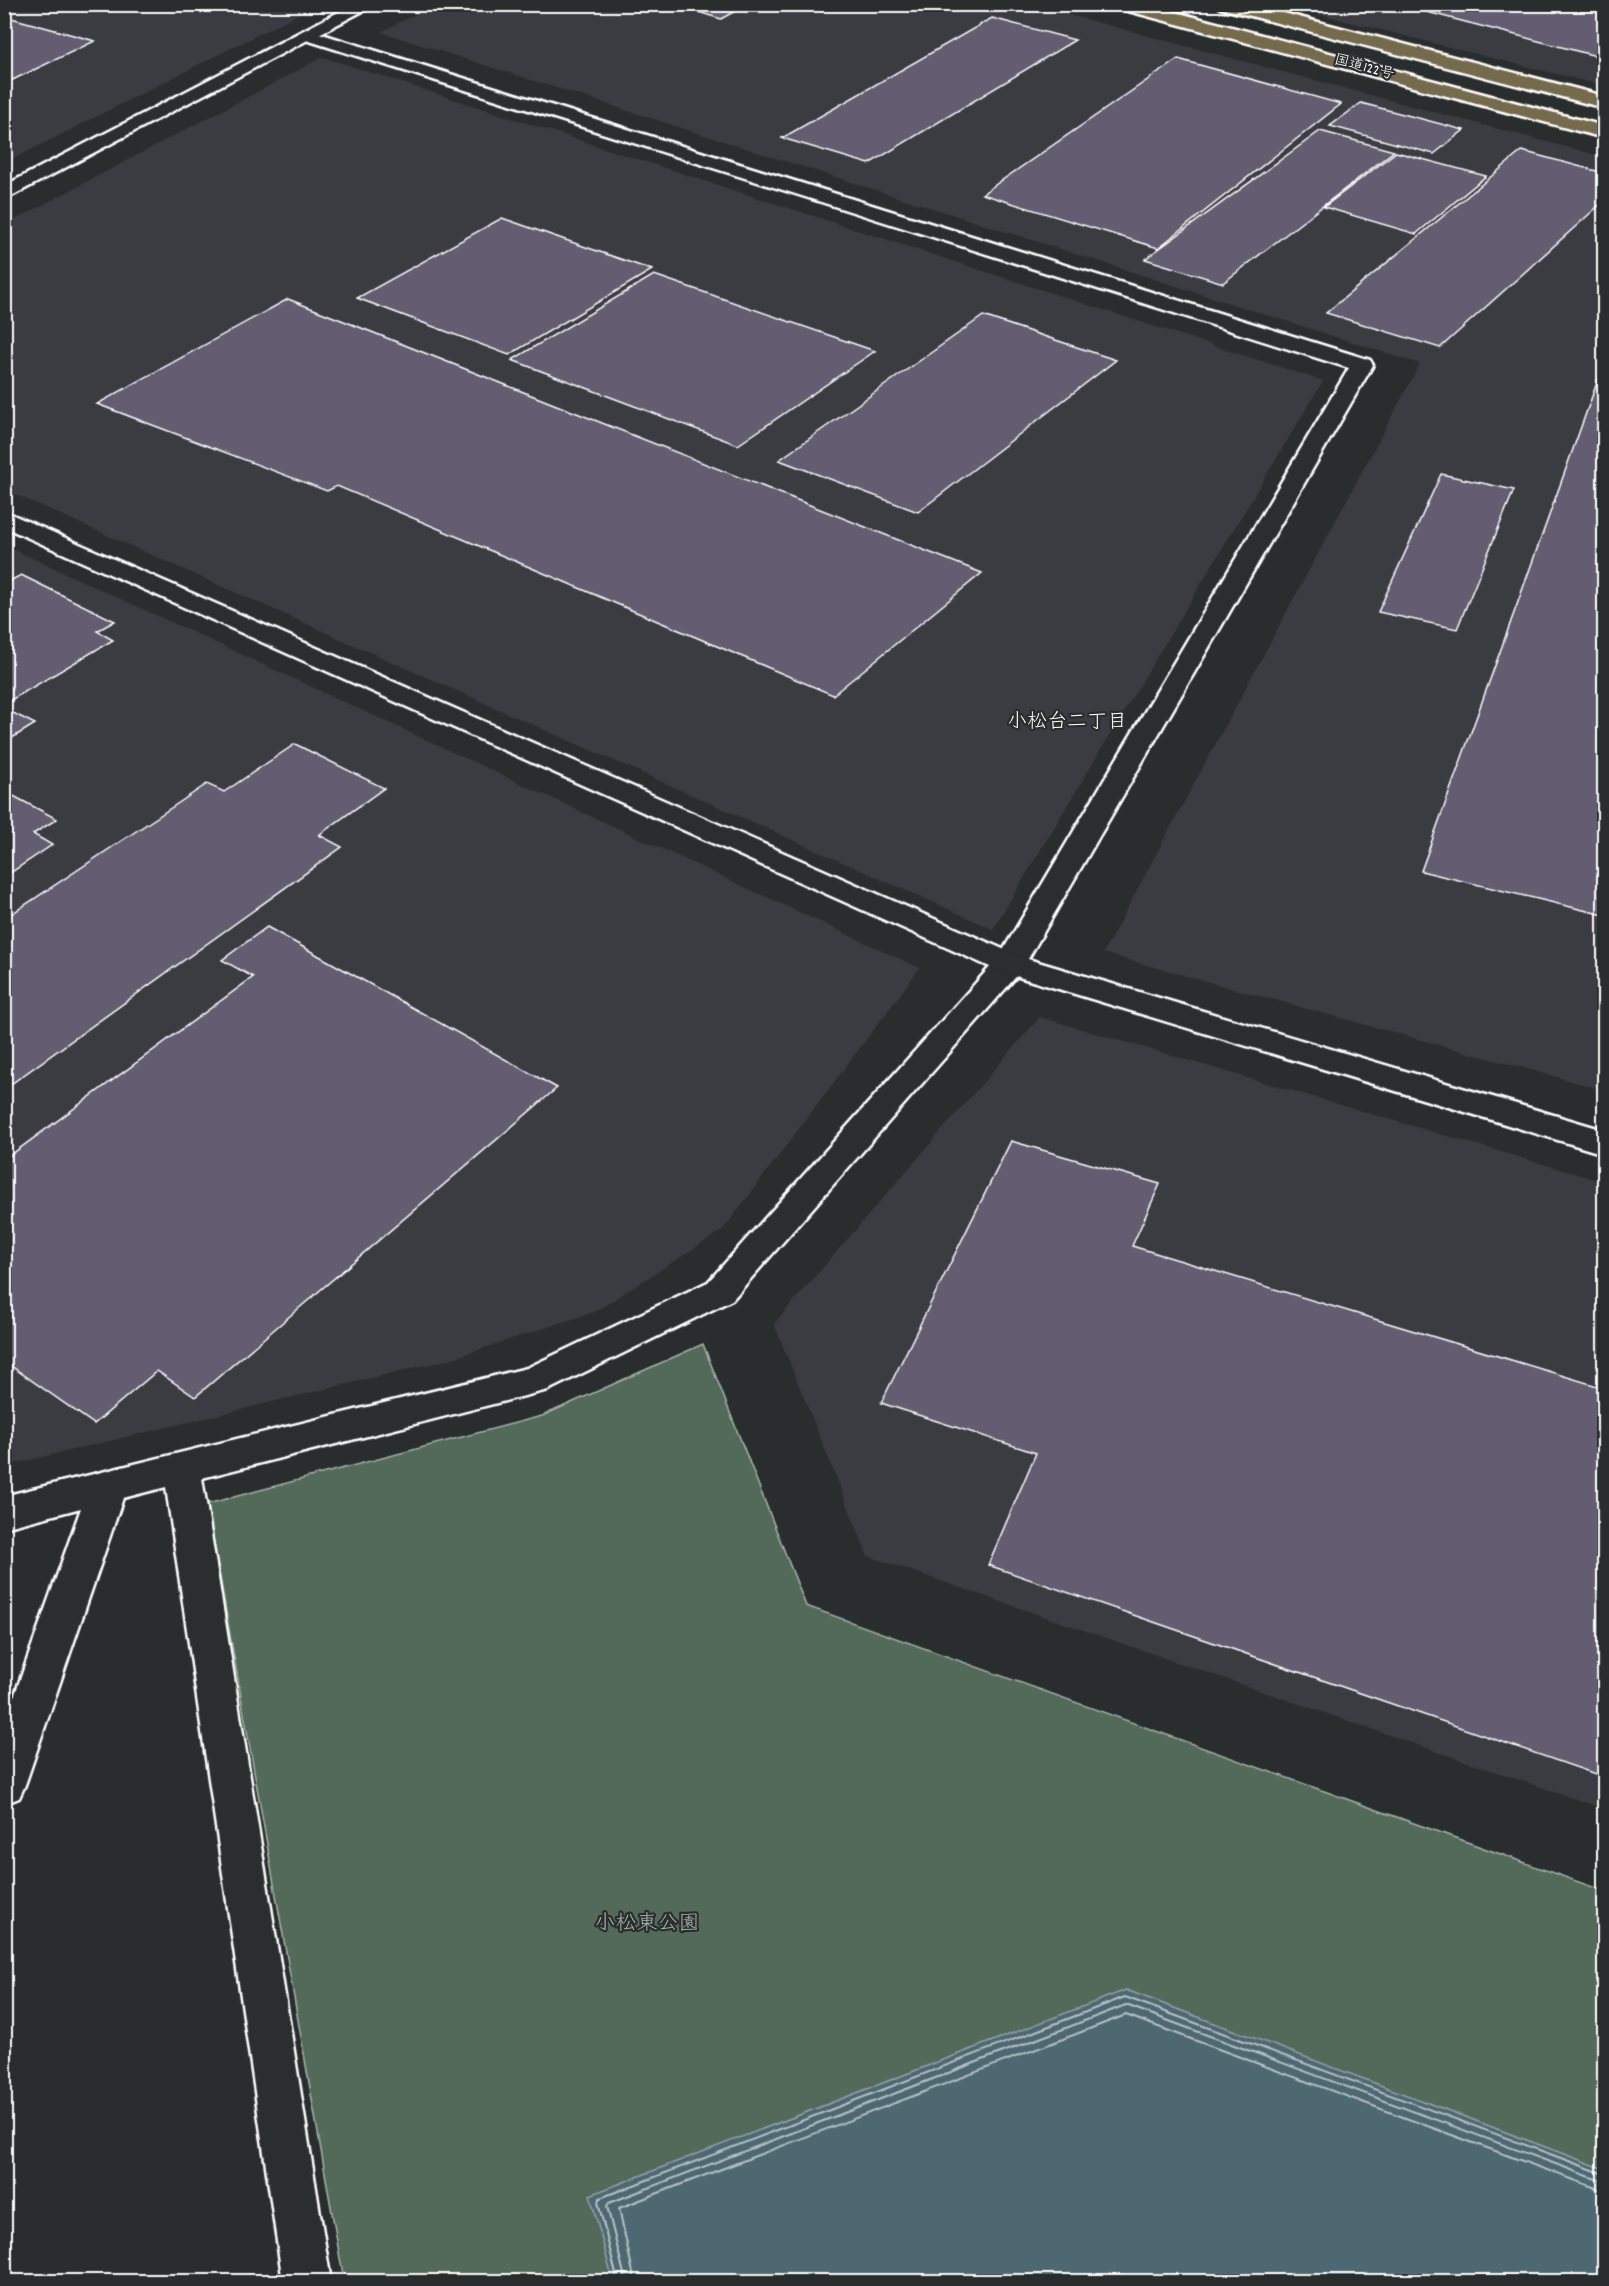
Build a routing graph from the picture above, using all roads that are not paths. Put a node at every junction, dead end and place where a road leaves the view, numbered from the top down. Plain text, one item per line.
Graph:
1 (368, 4) edge
2 (1123, 4) edge
3 (1226, 4) edge
4 (309, 34) junction
5 (1605, 102) edge
6 (1605, 132) edge
7 (4, 194) edge
8 (4, 518) edge
9 (1010, 964) junction
10 (1605, 1142) edge
11 (182, 1468) junction
12 (108, 1486) junction
13 (4, 1512) edge
14 (4, 1785) edge
15 (307, 2282) edge

1 - 4 street
2 - 6 highway, 国道122号
3 - 5 highway, 国道122号
4 - 7 street
4 - 9 street
8 - 9 street
9 - 10 street
9 - 11 street
11 - 12 street
11 - 15 street
12 - 13 street
12 - 14 street

